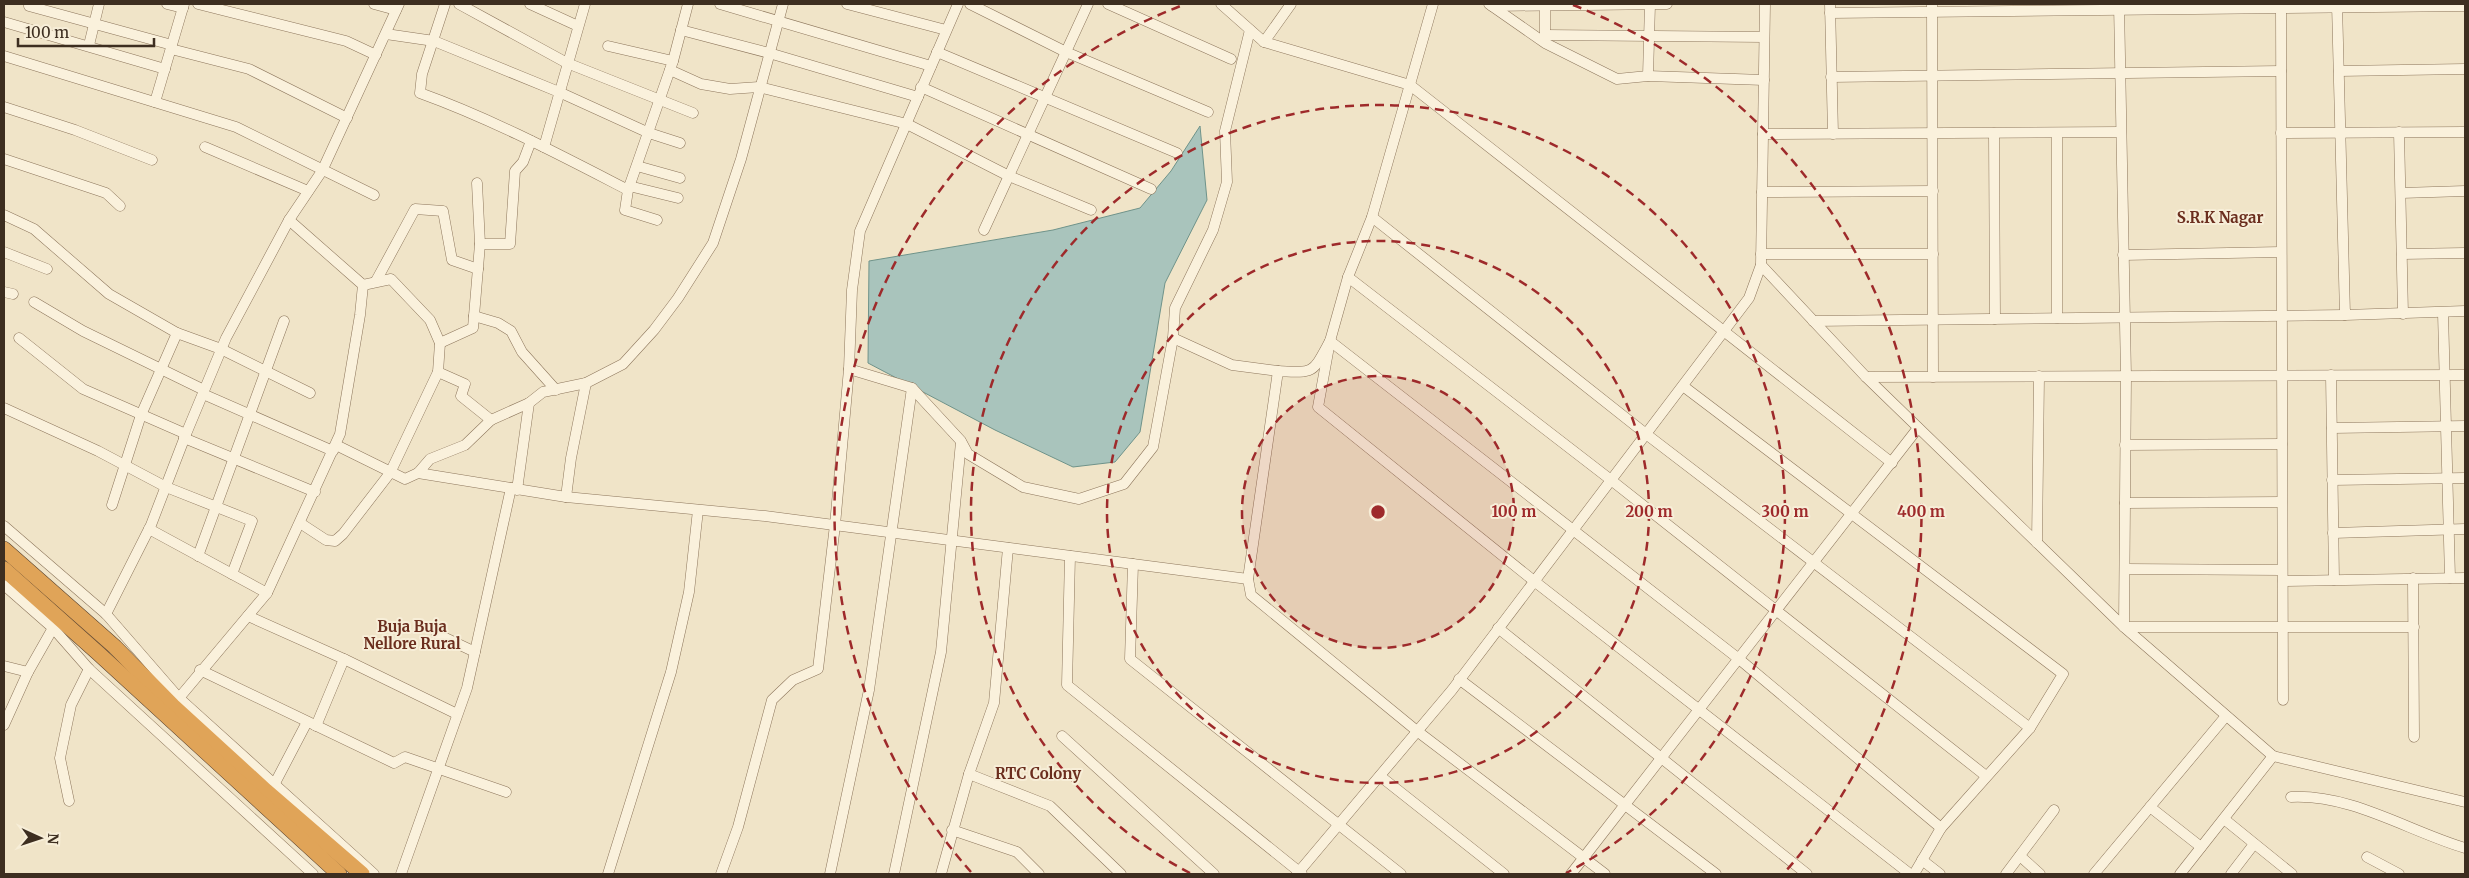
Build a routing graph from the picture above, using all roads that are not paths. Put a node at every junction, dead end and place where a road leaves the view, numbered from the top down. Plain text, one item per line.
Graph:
1 (99, 4) edge
2 (167, 4) edge
3 (198, 4) edge
4 (374, 4) edge
5 (446, 4) edge
6 (459, 4) edge
7 (530, 4) edge
8 (585, 4) edge
9 (688, 4) edge
10 (720, 4) edge
11 (783, 4) edge
12 (847, 4) edge
13 (958, 4) edge
14 (970, 4) edge
15 (1088, 4) edge
16 (1108, 4) edge
17 (1221, 4) edge
18 (1434, 4) edge
19 (1546, 4) edge
20 (1650, 4) edge
21 (1667, 4) edge
22 (1765, 4) edge
23 (1288, 5) edge
24 (1490, 5) edge
25 (29, 6) dead end
26 (184, 6) edge
27 (2337, 6) edge
28 (2465, 6) edge
29 (398, 7) edge
30 (2055, 7) edge
31 (2119, 7) edge
32 (1932, 8) edge
33 (1992, 8) edge
34 (2281, 8) junction
35 (1830, 9) edge
36 (778, 20) junction
37 (4, 22) edge
38 (94, 23) junction
39 (578, 26) junction
40 (681, 30) junction
41 (946, 30) junction
42 (1250, 30) junction
43 (386, 34) junction
44 (1649, 36) junction
45 (1764, 37) junction
46 (1545, 39) junction
47 (434, 41) junction
48 (1264, 42) junction
49 (89, 45) junction
50 (608, 46) dead end
51 (171, 47) junction
52 (937, 52) junction
53 (1066, 52) junction
54 (769, 53) junction
55 (376, 54) junction
56 (4, 56) edge
57 (1231, 59) dead end
58 (567, 63) junction
59 (671, 66) junction
60 (931, 66) junction
61 (165, 69) junction
62 (2465, 69) edge
63 (2281, 71) junction
64 (2339, 71) junction
65 (2120, 73) junction
66 (1932, 75) junction
67 (1648, 76) junction
68 (1831, 77) junction
69 (1764, 80) junction
70 (1410, 85) junction
71 (759, 88) junction
72 (559, 92) junction
73 (920, 92) junction
74 (1045, 97) junction
75 (659, 101) junction
76 (154, 102) junction
77 (4, 107) edge
78 (1208, 112) dead end
79 (693, 113) dead end
80 (347, 118) junction
81 (907, 124) junction
82 (2121, 132) junction
83 (2340, 132) junction
84 (2399, 132) junction
85 (2465, 132) edge
86 (649, 133) junction
87 (1994, 133) junction
88 (2057, 133) junction
89 (2281, 133) junction
90 (1763, 134) junction
91 (1833, 134) junction
92 (1932, 134) junction
93 (1027, 136) junction
94 (531, 141) junction
95 (680, 142) dead end
96 (205, 146) dead end
97 (544, 147) junction
98 (1177, 153) dead end
99 (4, 159) edge
100 (152, 160) dead end
101 (637, 166) junction
102 (322, 171) junction
103 (1009, 176) junction
104 (680, 178) dead end
105 (477, 183) dead end
106 (628, 188) junction
107 (1151, 189) dead end
108 (308, 191) junction
109 (1933, 191) junction
110 (1762, 192) junction
111 (2465, 192) edge
112 (2401, 193) junction
113 (374, 194) dead end
114 (678, 198) dead end
115 (120, 206) dead end
116 (1091, 210) dead end
117 (4, 215) edge
118 (1372, 217) junction
119 (289, 220) junction
120 (657, 220) dead end
121 (984, 230) dead end
122 (480, 244) junction
123 (4, 252) edge
124 (2281, 252) junction
125 (2465, 253) edge
126 (1933, 254) junction
127 (2402, 254) junction
128 (2123, 255) junction
129 (1761, 259) junction
130 (47, 269) dead end
131 (478, 269) junction
132 (1348, 277) junction
133 (376, 281) junction
134 (363, 285) junction
135 (34, 302) dead end
136 (2465, 311) edge
137 (2443, 313) junction
138 (2403, 314) junction
139 (2345, 315) junction
140 (474, 316) junction
141 (2282, 316) junction
142 (2057, 318) junction
143 (2124, 318) junction
144 (1995, 319) junction
145 (1933, 320) junction
146 (284, 321) dead end
147 (1813, 321) junction
148 (1724, 331) junction
149 (176, 333) junction
150 (19, 338) dead end
151 (1173, 338) junction
152 (1330, 341) junction
153 (440, 343) junction
154 (221, 349) junction
155 (161, 368) junction
156 (849, 369) junction
157 (266, 371) junction
158 (1278, 371) junction
159 (438, 372) junction
160 (2445, 374) junction
161 (2282, 375) junction
162 (2331, 375) junction
163 (2465, 375) edge
164 (2039, 376) junction
165 (2126, 376) junction
166 (1866, 377) junction
167 (1933, 377) junction
168 (586, 383) junction
169 (1682, 386) junction
170 (912, 388) junction
171 (556, 390) junction
172 (204, 392) junction
173 (310, 393) dead end
174 (529, 403) junction
175 (4, 408) edge
176 (251, 414) junction
177 (141, 415) junction
178 (491, 420) junction
179 (2446, 426) junction
180 (2465, 426) edge
181 (1918, 428) junction
182 (2332, 428) junction
183 (1646, 434) junction
184 (185, 436) junction
185 (961, 441) junction
186 (2282, 444) junction
187 (2125, 445) junction
188 (334, 448) junction
189 (234, 458) junction
190 (1892, 463) junction
191 (125, 465) junction
192 (390, 473) junction
193 (418, 473) junction
194 (2447, 478) junction
195 (2465, 478) edge
196 (1611, 480) junction
197 (2332, 480) junction
198 (166, 487) junction
199 (514, 489) junction
200 (315, 492) junction
201 (566, 497) junction
202 (2282, 502) junction
203 (2125, 503) junction
204 (112, 505) dead end
205 (216, 507) junction
206 (698, 510) junction
207 (1852, 514) junction
208 (300, 523) junction
209 (4, 526) edge
210 (835, 526) junction
211 (149, 529) junction
212 (1573, 529) junction
213 (2448, 529) junction
214 (2465, 529) edge
215 (891, 532) junction
216 (2333, 533) junction
217 (953, 541) junction
218 (2038, 543) junction
219 (1008, 548) junction
220 (4, 550) edge
221 (198, 556) junction
222 (1070, 556) junction
223 (1814, 563) junction
224 (1134, 564) junction
225 (4, 569) edge
226 (2125, 569) junction
227 (232, 574) junction
228 (2282, 576) junction
229 (2414, 578) junction
230 (2450, 578) junction
231 (2465, 578) edge
232 (1248, 579) junction
233 (2334, 580) junction
234 (1534, 581) junction
235 (4, 586) edge
236 (266, 593) junction
237 (1776, 611) junction
238 (106, 614) junction
239 (248, 616) junction
240 (2124, 627) junction
241 (2414, 627) junction
242 (52, 628) junction
243 (1498, 628) junction
244 (2283, 628) junction
245 (436, 634) dead end
246 (475, 652) junction
247 (344, 659) junction
248 (1739, 659) junction
249 (4, 666) edge
250 (89, 669) junction
251 (200, 670) junction
252 (28, 672) junction
253 (1460, 679) junction
254 (179, 698) junction
255 (2283, 700) dead end
256 (1699, 710) junction
257 (457, 714) junction
258 (2226, 716) junction
259 (312, 724) junction
260 (4, 725) edge
261 (2030, 728) junction
262 (1417, 731) junction
263 (1062, 736) dead end
264 (2414, 737) dead end
265 (2273, 756) junction
266 (1661, 758) junction
267 (438, 769) junction
268 (969, 774) junction
269 (1380, 776) junction
270 (1986, 776) junction
271 (274, 785) junction
272 (506, 792) dead end
273 (2291, 797) dead end
274 (69, 801) dead end
275 (2465, 802) edge
276 (1625, 805) junction
277 (2150, 807) junction
278 (2054, 810) dead end
279 (2224, 819) junction
280 (1338, 826) junction
281 (1941, 828) junction
282 (952, 830) junction
283 (2254, 844) junction
284 (2201, 847) junction
285 (2465, 848) edge
286 (2020, 856) junction
287 (2367, 857) dead end
288 (1584, 858) junction
289 (1922, 860) junction
290 (313, 874) edge
291 (340, 874) edge
292 (362, 874) edge
293 (374, 874) edge
294 (401, 874) edge
295 (608, 874) edge
296 (721, 874) edge
297 (830, 874) edge
298 (894, 874) edge
299 (941, 874) edge
300 (1039, 874) edge
301 (1122, 874) edge
302 (1214, 874) edge
303 (1299, 874) edge
304 (1401, 874) edge
305 (1504, 874) edge
306 (1571, 874) edge
307 (1605, 874) edge
308 (1716, 874) edge
309 (1807, 874) edge
310 (1910, 874) edge
311 (1914, 874) edge
312 (1940, 874) edge
313 (2006, 874) edge
314 (2040, 874) edge
315 (2094, 874) edge
316 (2180, 874) edge
317 (2231, 874) edge
318 (2292, 874) edge
319 (2399, 874) edge

1 - 38 street
2 - 26 street
3 - 55 street
4 - 29 street
5 - 47 street
6 - 58 street
7 - 39 street
8 - 39 street
9 - 40 street
10 - 36 street
11 - 36 street
12 - 41 street
13 - 41 street
14 - 53 street
15 - 53 street
16 - 57 street
17 - 42 street
18 - 70 street
19 - 20 street
19 - 24 street
19 - 46 street
20 - 21 street
20 - 44 street
22 - 45 street
23 - 48 street
24 - 46 street
25 - 38 street
26 - 51 street
27 - 28 street
27 - 34 street
27 - 64 street
29 - 43 street
30 - 31 street
30 - 33 street
31 - 34 street
31 - 65 street
32 - 33 street
32 - 35 street
32 - 66 street
34 - 63 street
35 - 68 street
36 - 54 street
36 - 60 street
37 - 49 street
38 - 49 street
38 - 51 street
39 - 58 street
40 - 54 street
40 - 59 street
41 - 52 street
42 - 48 street
42 - 151 street
43 - 47 street
43 - 55 street
44 - 45 street
44 - 46 street
44 - 67 street
45 - 69 street
46 - 67 street
47 - 72 street
47 - 94 street
48 - 70 street
49 - 61 street
50 - 59 street
51 - 61 street
51 - 80 street
52 - 60 street
52 - 74 street
53 - 74 street
53 - 78 street
54 - 71 street
54 - 73 street
55 - 80 street
56 - 76 street
58 - 72 street
58 - 75 street
59 - 71 street
59 - 75 street
60 - 73 street
61 - 76 street
62 - 64 street
63 - 65 street
63 - 89 street
64 - 83 street
65 - 66 street
65 - 82 street
66 - 68 street
66 - 92 street
67 - 69 street
68 - 91 street
69 - 90 street
70 - 118 street
70 - 148 street
71 - 81 street
71 - 168 street
72 - 86 street
72 - 97 street
73 - 81 street
73 - 93 street
74 - 93 street
74 - 98 street
75 - 79 street
75 - 86 street
76 - 102 street
77 - 100 street
80 - 102 street
81 - 103 street
81 - 156 street
82 - 88 street
82 - 128 street
83 - 84 street
83 - 89 street
83 - 139 street
84 - 85 street
84 - 112 street
86 - 95 street
86 - 101 street
87 - 88 street
87 - 92 street
87 - 144 street
88 - 142 street
89 - 124 street
90 - 91 street
90 - 110 street
91 - 92 street
92 - 109 street
93 - 103 street
93 - 107 street
94 - 97 street
94 - 122 street
96 - 108 street
97 - 106 street
99 - 115 street
101 - 104 street
101 - 106 street
102 - 108 street
102 - 113 street
103 - 116 street
103 - 121 street
105 - 122 street
106 - 114 street
106 - 120 street
108 - 119 street
109 - 110 street
109 - 126 street
110 - 129 street
111 - 112 street
112 - 127 street
117 - 149 street
118 - 132 street
118 - 183 street
119 - 134 street
119 - 154 street
122 - 131 street
123 - 130 street
124 - 128 street
124 - 141 street
125 - 127 street
126 - 129 street
126 - 145 street
127 - 138 street
128 - 143 street
129 - 147 street
129 - 148 street
131 - 133 street
131 - 140 street
132 - 152 street
132 - 196 street
133 - 134 street
133 - 153 street
134 - 188 street
135 - 155 street
136 - 137 street
137 - 138 street
137 - 160 street
138 - 139 street
139 - 141 street
140 - 153 street
140 - 171 street
141 - 143 street
141 - 161 street
142 - 143 street
142 - 144 street
143 - 165 street
144 - 145 street
145 - 147 street
145 - 167 street
146 - 157 street
147 - 166 street
148 - 169 street
148 - 190 street
149 - 154 street
149 - 155 street
150 - 177 street
151 - 158 street
151 - 185 street
152 - 158 street
152 - 212 street
152 - 234 street
153 - 159 street
154 - 157 street
154 - 172 street
155 - 172 street
155 - 177 street
156 - 170 street
156 - 210 street
157 - 173 street
157 - 176 street
158 - 232 street
159 - 178 street
159 - 192 street
160 - 162 street
160 - 163 street
160 - 179 street
161 - 162 street
161 - 165 street
161 - 186 street
162 - 182 street
164 - 165 street
164 - 167 street
164 - 218 street
165 - 187 street
166 - 167 street
166 - 181 street
168 - 171 street
168 - 201 street
169 - 183 street
169 - 207 street
170 - 185 street
170 - 215 street
171 - 174 street
172 - 176 street
172 - 184 street
174 - 178 street
174 - 199 street
175 - 191 street
176 - 188 street
176 - 189 street
177 - 184 street
177 - 191 street
178 - 193 street
179 - 180 street
179 - 182 street
179 - 194 street
181 - 190 street
181 - 218 street
182 - 197 street
183 - 196 street
183 - 223 street
184 - 189 street
184 - 198 street
185 - 217 street
186 - 187 street
186 - 202 street
187 - 203 street
188 - 192 street
188 - 200 street
189 - 200 street
189 - 205 street
190 - 207 street
191 - 198 street
191 - 204 street
192 - 193 street
192 - 208 street
193 - 199 street
194 - 195 street
194 - 197 street
194 - 213 street
196 - 212 street
196 - 237 street
197 - 216 street
198 - 205 street
198 - 211 street
199 - 201 street
199 - 246 street
200 - 208 street
201 - 206 street
202 - 203 street
202 - 228 street
203 - 226 street
205 - 221 street
205 - 227 street
206 - 210 street
206 - 295 street
207 - 223 street
207 - 261 street
208 - 236 street
209 - 238 street
210 - 215 street
210 - 296 street
211 - 221 street
211 - 238 street
212 - 234 street
212 - 248 street
213 - 214 street
213 - 216 street
213 - 230 street
215 - 217 street
215 - 297 street
216 - 233 street
217 - 219 street
217 - 298 street
218 - 240 street
219 - 222 street
219 - 268 street
220 - 292 highway
221 - 227 street
222 - 224 street
222 - 303 street
223 - 237 street
223 - 261 street
224 - 232 street
224 - 280 street
225 - 291 highway
226 - 228 street
226 - 240 street
227 - 236 street
228 - 233 street
228 - 244 street
229 - 230 street
229 - 233 street
229 - 241 street
230 - 231 street
232 - 262 street
234 - 243 street
234 - 256 street
235 - 242 street
236 - 239 street
237 - 248 street
237 - 270 street
238 - 254 street
239 - 247 street
239 - 251 street
240 - 244 street
240 - 258 street
241 - 244 street
241 - 264 street
242 - 250 street
242 - 252 street
243 - 253 street
243 - 266 street
244 - 255 street
245 - 246 street
246 - 257 street
247 - 257 street
247 - 259 street
248 - 256 street
248 - 281 street
249 - 252 street
250 - 274 street
250 - 290 street
251 - 254 street
251 - 259 street
252 - 260 street
253 - 262 street
253 - 276 street
254 - 271 street
256 - 266 street
256 - 310 street
257 - 267 street
258 - 265 street
258 - 277 street
259 - 267 street
259 - 271 street
261 - 270 street
262 - 269 street
262 - 288 street
263 - 302 street
265 - 275 street
265 - 279 street
266 - 276 street
266 - 309 street
267 - 272 street
267 - 294 street
268 - 282 street
268 - 301 street
269 - 280 street
269 - 305 street
270 - 281 street
271 - 293 street
273 - 285 street
276 - 288 street
276 - 308 street
277 - 284 street
277 - 315 street
278 - 286 street
279 - 283 street
279 - 284 street
280 - 303 street
280 - 304 street
281 - 289 street
282 - 299 street
282 - 300 street
283 - 317 street
283 - 318 street
284 - 316 street
286 - 313 street
286 - 314 street
287 - 319 street
288 - 306 street
288 - 307 street
289 - 311 street
289 - 312 street

